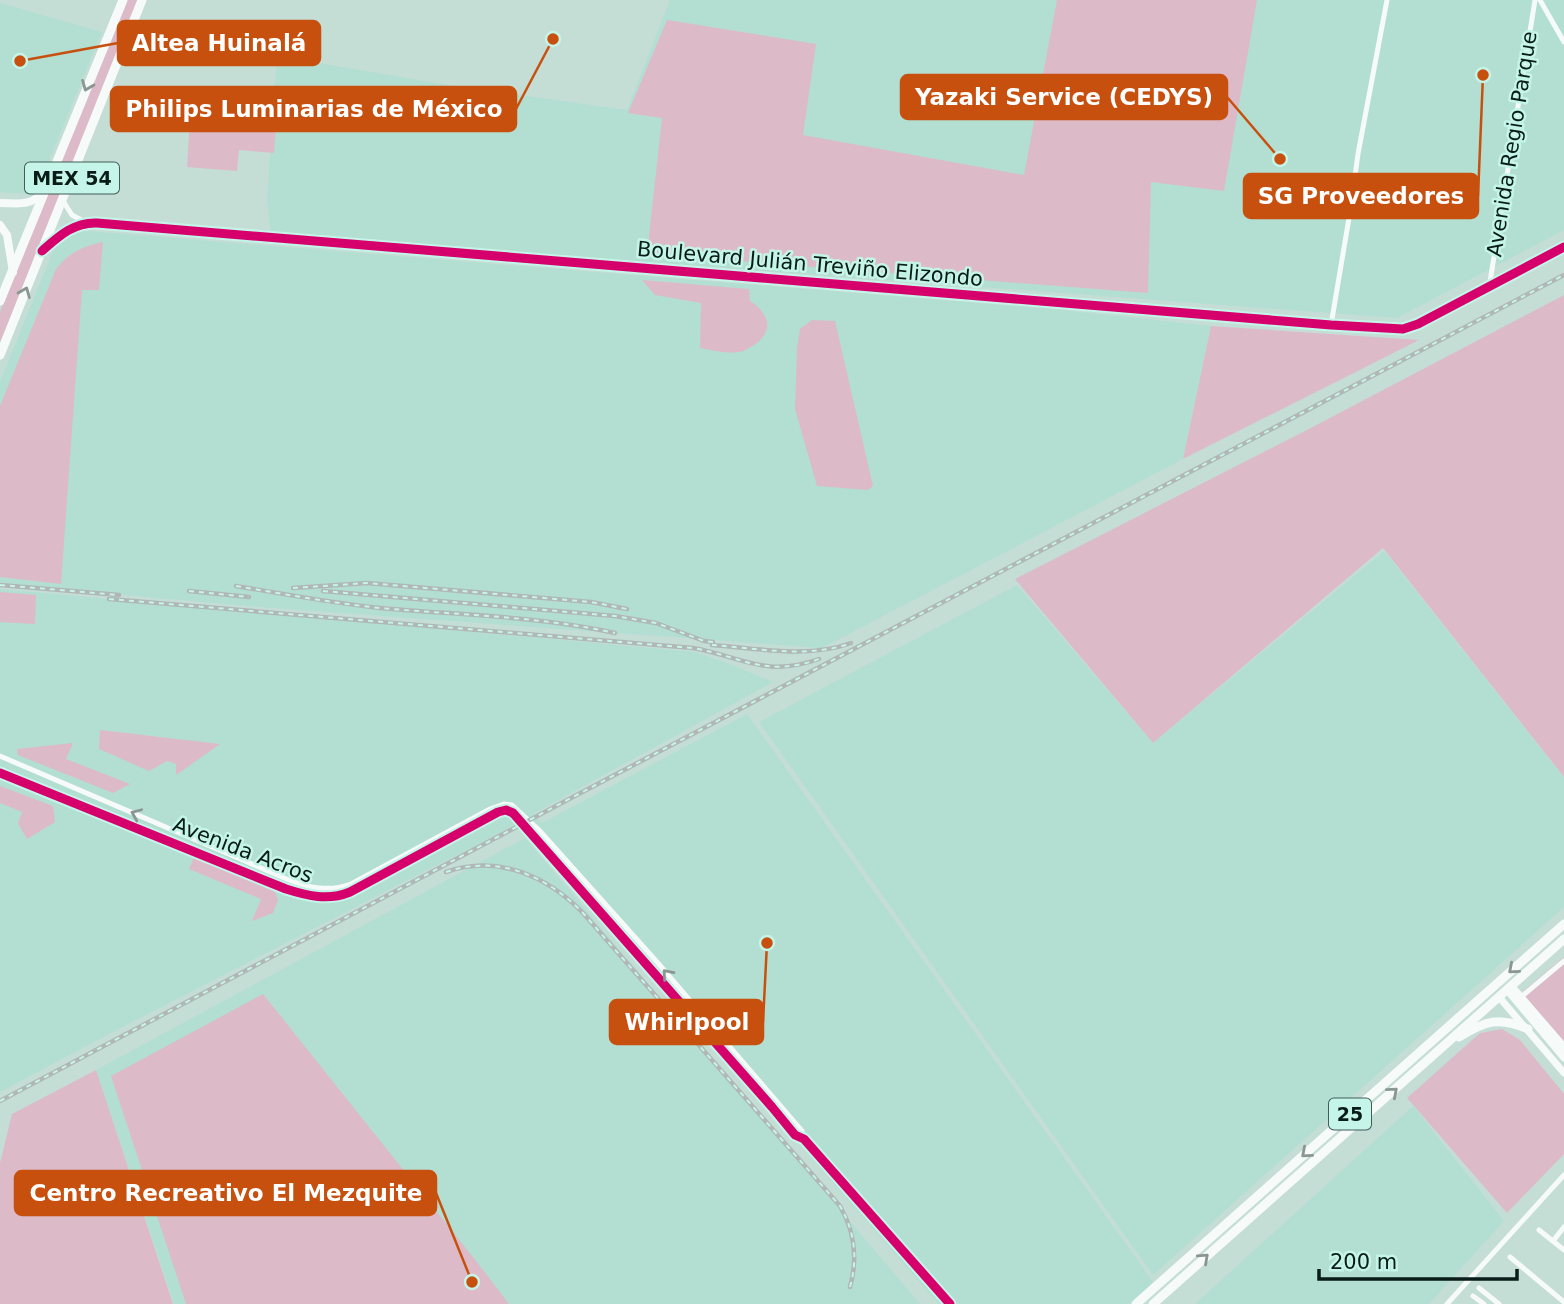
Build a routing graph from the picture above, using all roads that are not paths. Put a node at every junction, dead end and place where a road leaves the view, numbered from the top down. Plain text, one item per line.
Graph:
1 (123, 0) edge
2 (142, 0) edge
3 (1387, 0) edge
4 (1538, 0) edge
5 (1564, 42) edge
6 (44, 190) junction
7 (63, 200) junction
8 (0, 203) edge
9 (85, 222) junction
10 (0, 225) edge
11 (1564, 247) edge
12 (42, 250) junction
13 (13, 271) junction
14 (1489, 288) junction
15 (0, 301) edge
16 (1331, 325) junction
17 (0, 355) edge
18 (0, 756) edge
19 (12, 761) junction
20 (2, 774) edge
21 (532, 828) junction
22 (448, 834) junction
23 (608, 908) junction
24 (602, 913) junction
25 (1564, 924) edge
26 (1564, 939) edge
27 (1564, 961) edge
28 (1509, 988) junction
29 (1499, 997) junction
30 (1521, 1001) junction
31 (1511, 1011) junction
32 (1528, 1029) junction
33 (1442, 1046) junction
34 (1564, 1048) edge
35 (1564, 1058) edge
36 (1564, 1073) edge
37 (804, 1139) junction
38 (1564, 1175) edge
39 (1564, 1227) edge
40 (1539, 1230) dead end
41 (1553, 1241) junction
42 (1564, 1250) edge
43 (1510, 1257) dead end
44 (1479, 1288) dead end
45 (1473, 1296) dead end
46 (1564, 1302) edge
47 (950, 1304) edge
48 (1136, 1304) edge
49 (1153, 1304) edge
50 (1447, 1304) edge
51 (1484, 1304) edge
52 (1499, 1304) edge

1 -> 6 main road, MEX 54
2 - 7 main road, MEX 54
3 - 16 street
4 - 5 street
4 - 14 street, Avenida Regio Parque
6 - 8 main road
6 - 13 main road, MEX 54
7 - 9 street
7 - 12 main road, MEX 54
9 - 12 street
9 - 16 street, Boulevard Julián Treviño Elizondo
10 - 13 main road
11 - 14 street, Boulevard Julián Treviño Elizondo
17 -> 12 main road, MEX 54
13 - 15 main road, MEX 54
14 - 16 street, Boulevard Julián Treviño Elizondo
18 - 19 street, Avenida Acros
19 - 20 street
22 -> 19 street, Avenida Acros
20 - 22 street, Avenida Acros
21 - 22 street, Avenida Acros
21 - 23 street
21 - 24 street
23 - 24 street
37 -> 23 street
24 - 37 street
25 -> 48 main road, 25
26 - 28 main road, 25
27 - 30 street
28 - 29 main road, 25
28 - 30 main road
29 - 31 street
29 - 33 main road, 25
30 - 31 street
30 - 34 main road
30 - 35 street
31 - 32 street
32 - 33 main road
32 - 36 street
49 -> 33 main road, 25
37 - 47 street
38 - 50 street
39 - 41 street
40 - 41 street
41 - 42 street
43 - 46 street
44 - 52 street
45 - 51 street

